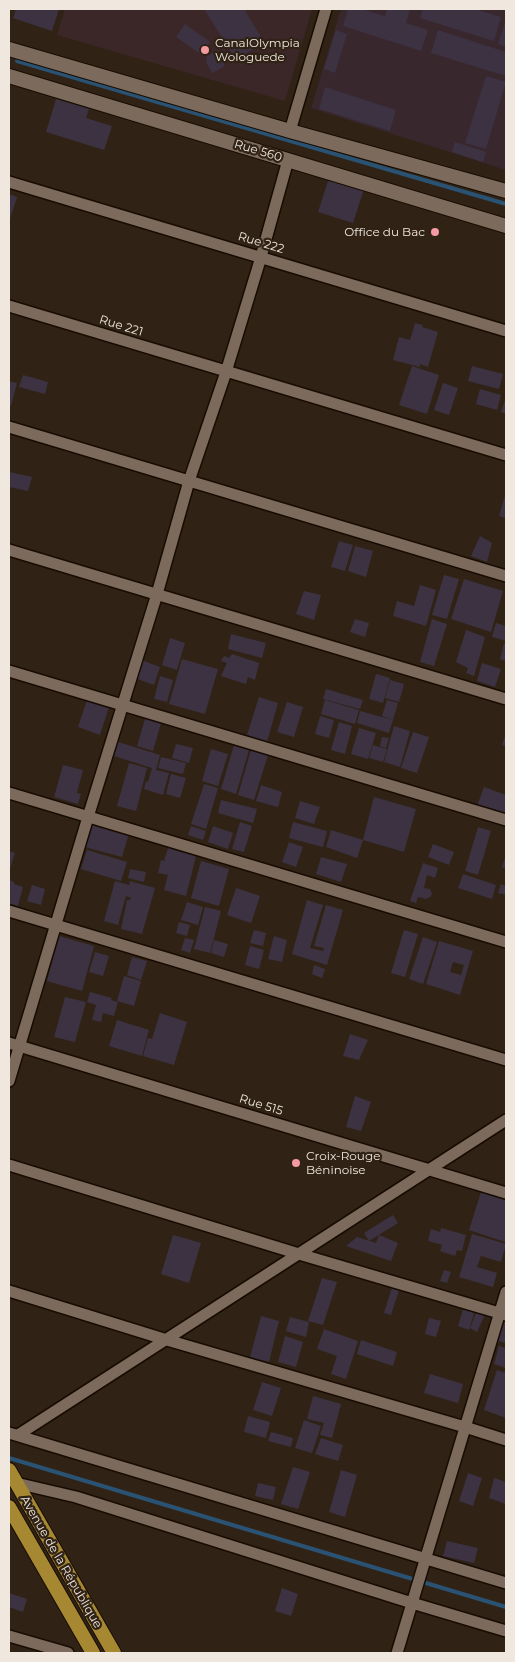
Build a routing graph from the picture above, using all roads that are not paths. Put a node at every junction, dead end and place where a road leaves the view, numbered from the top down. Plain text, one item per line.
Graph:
1 (326, 9) edge
2 (9, 49) edge
3 (9, 76) edge
4 (290, 131) junction
5 (288, 160) junction
6 (9, 182) edge
7 (506, 191) edge
8 (506, 226) edge
9 (261, 257) junction
10 (9, 306) edge
11 (506, 331) edge
12 (226, 372) junction
13 (9, 427) edge
14 (506, 455) edge
15 (189, 482) junction
16 (9, 550) edge
17 (506, 576) edge
18 (157, 594) junction
19 (9, 671) edge
20 (506, 699) edge
21 (123, 706) junction
22 (9, 793) edge
23 (88, 817) junction
24 (506, 820) edge
25 (9, 911) edge
26 (55, 925) junction
27 (506, 942) edge
28 (14, 1045) edge
29 (506, 1060) edge
30 (9, 1081) edge
31 (506, 1120) edge
32 (9, 1165) edge
33 (429, 1170) junction
34 (506, 1192) edge
35 (299, 1254) junction
36 (9, 1291) edge
37 (506, 1292) edge
38 (503, 1314) edge
39 (167, 1340) junction
40 (465, 1427) junction
41 (14, 1434) edge
42 (506, 1440) edge
43 (9, 1470) edge
44 (16, 1483) junction
45 (9, 1507) edge
46 (425, 1559) junction
47 (506, 1583) edge
48 (412, 1603) junction
49 (506, 1631) edge
50 (9, 1636) edge
51 (68, 1653) edge
52 (93, 1653) edge
53 (114, 1653) edge
54 (398, 1653) edge

1 - 4 street
2 - 4 main road
3 - 5 main road, Rue 560
4 - 7 main road
5 - 8 main road, Rue 560
5 - 9 street
6 - 9 street, Rue 222
9 - 11 street, Rue 222
9 - 12 street
10 - 12 street, Rue 221
12 - 14 street, Rue 221
12 - 15 street
13 - 15 street
15 - 17 street
15 - 18 street
16 - 18 street
18 - 20 street
18 - 21 street
19 - 21 street
21 - 23 street
21 - 24 street
22 - 23 street
23 - 26 street
23 - 27 street
25 - 26 street
26 - 28 street
26 - 29 street
28 - 30 street
28 - 33 street, Rue 515
31 - 33 street
32 - 35 street
33 - 34 street, Rue 515
33 - 35 street
35 - 38 street
35 - 39 street
36 - 39 street
37 - 38 street
38 - 40 street
39 - 40 street
39 - 41 street
40 - 42 street
40 - 46 street
41 - 46 street
43 - 44 main road, Avenue de la République
44 - 48 street
44 - 53 main road, Avenue de la République
45 - 52 main road, Avenue de la République
46 - 47 street
46 - 48 street
48 - 49 street
48 - 54 street
50 - 51 street

